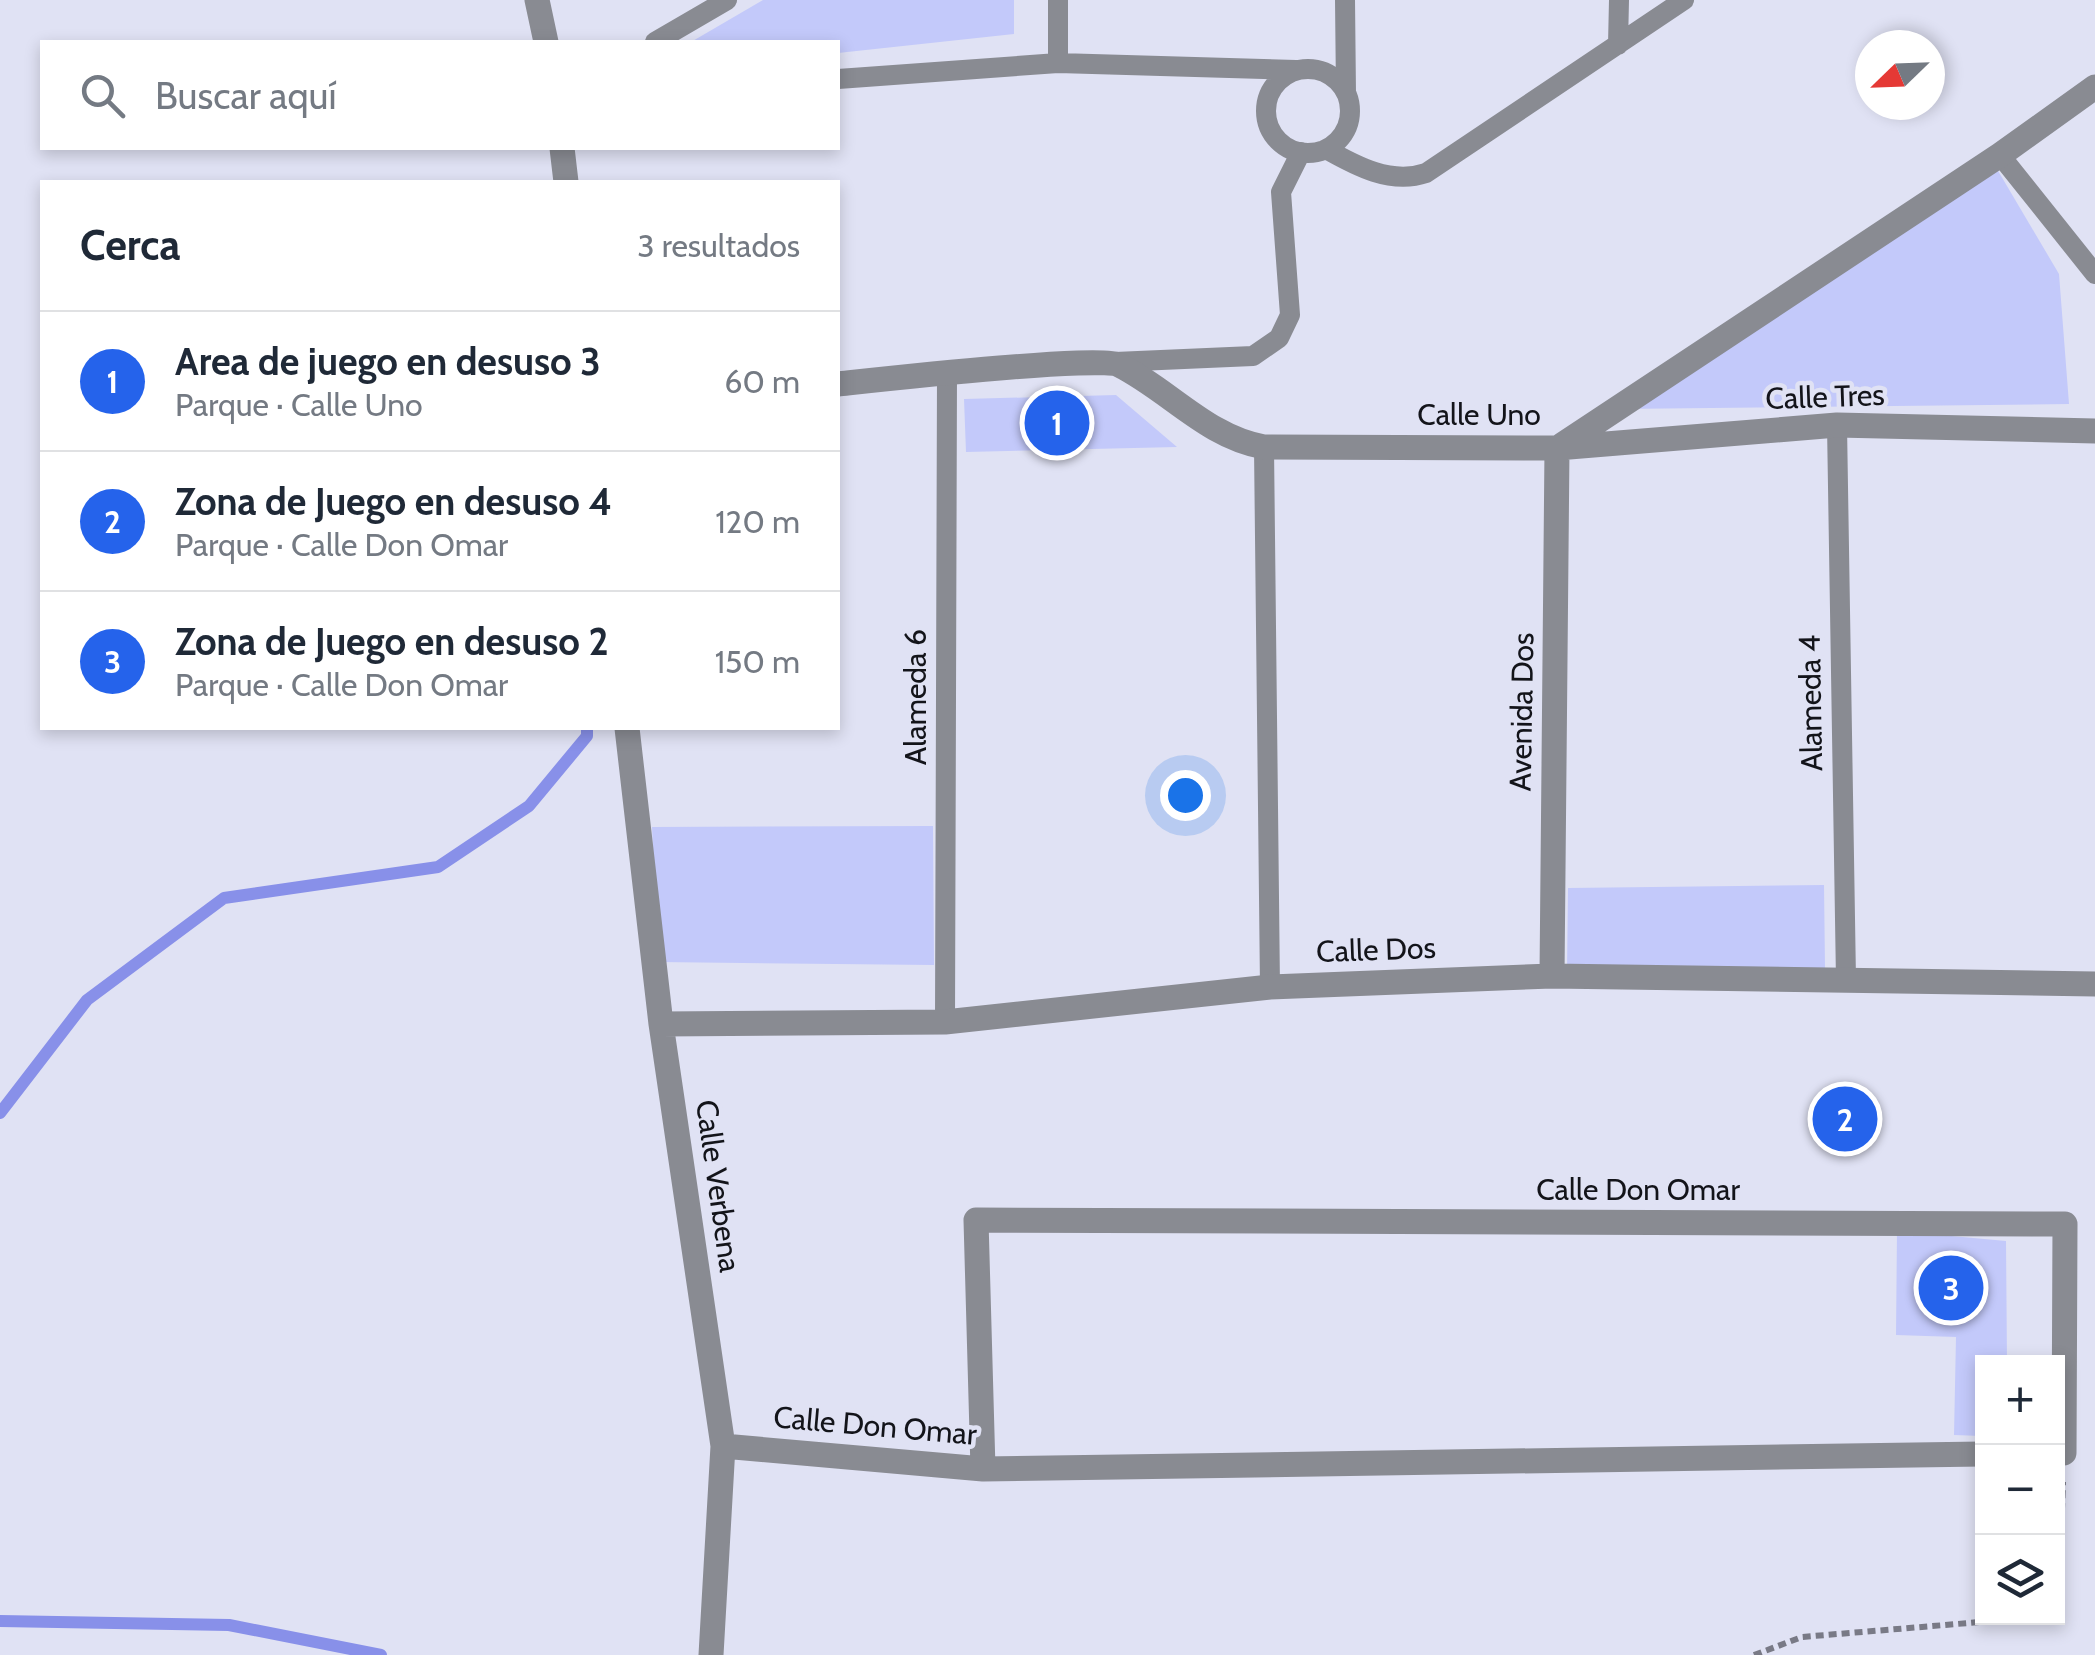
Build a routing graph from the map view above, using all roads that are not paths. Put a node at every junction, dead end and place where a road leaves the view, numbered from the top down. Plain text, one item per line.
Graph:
1 (538, 0) edge
2 (727, 0) edge
3 (1058, 0) edge
4 (1345, 0) edge
5 (1619, 0) edge
6 (1684, 0) edge
7 (546, 40) edge
8 (658, 40) edge
9 (1618, 44) junction
10 (1058, 63) junction
11 (1296, 70) junction
12 (840, 80) edge
13 (2095, 86) edge
14 (1346, 94) junction
15 (1326, 149) junction
16 (562, 150) edge
17 (1301, 152) junction
18 (2000, 155) junction
19 (566, 180) edge
20 (2095, 274) edge
21 (1115, 362) junction
22 (947, 374) junction
23 (840, 384) edge
24 (1837, 426) junction
25 (2095, 431) edge
26 (1264, 447) junction
27 (1558, 448) junction
28 (628, 730) edge
29 (1552, 976) junction
30 (1846, 980) junction
31 (2095, 984) edge
32 (1270, 987) junction
33 (946, 1022) junction
34 (661, 1024) junction
35 (2061, 1445) edge
36 (723, 1446) junction
37 (1975, 1454) edge
38 (983, 1469) junction
39 (711, 1655) edge

1 - 7 street
2 - 8 lane
3 - 10 lane
4 - 14 lane
5 - 9 lane
6 - 9 lane
9 - 15 lane
10 - 11 lane
10 - 12 lane
11 - 14 lane
11 - 17 lane
13 - 18 street, Calle Uno
14 - 15 lane
15 - 17 lane
16 - 19 street
17 - 21 lane
18 - 20 lane
18 - 27 street, Calle Uno
21 - 22 street
21 - 26 street, Calle Uno
22 - 23 street
22 - 33 lane, Alameda 6
24 - 25 street, Calle Tres
24 - 27 street, Calle Tres
24 - 30 lane, Alameda 4
26 - 27 street, Calle Uno
26 - 32 lane
27 - 29 street, Avenida Dos
28 - 34 street, Calle Verbena
29 - 30 street, Calle Dos
29 - 32 street, Calle Dos
30 - 31 street, Calle Dos
32 - 33 street, Calle Dos
33 - 34 street, Calle Dos
34 - 36 street, Calle Verbena
35 - 38 street, Calle Don Omar
36 - 38 street, Calle Don Omar
36 - 39 street, Calle Verbena
37 - 38 street, Calle Don Omar

